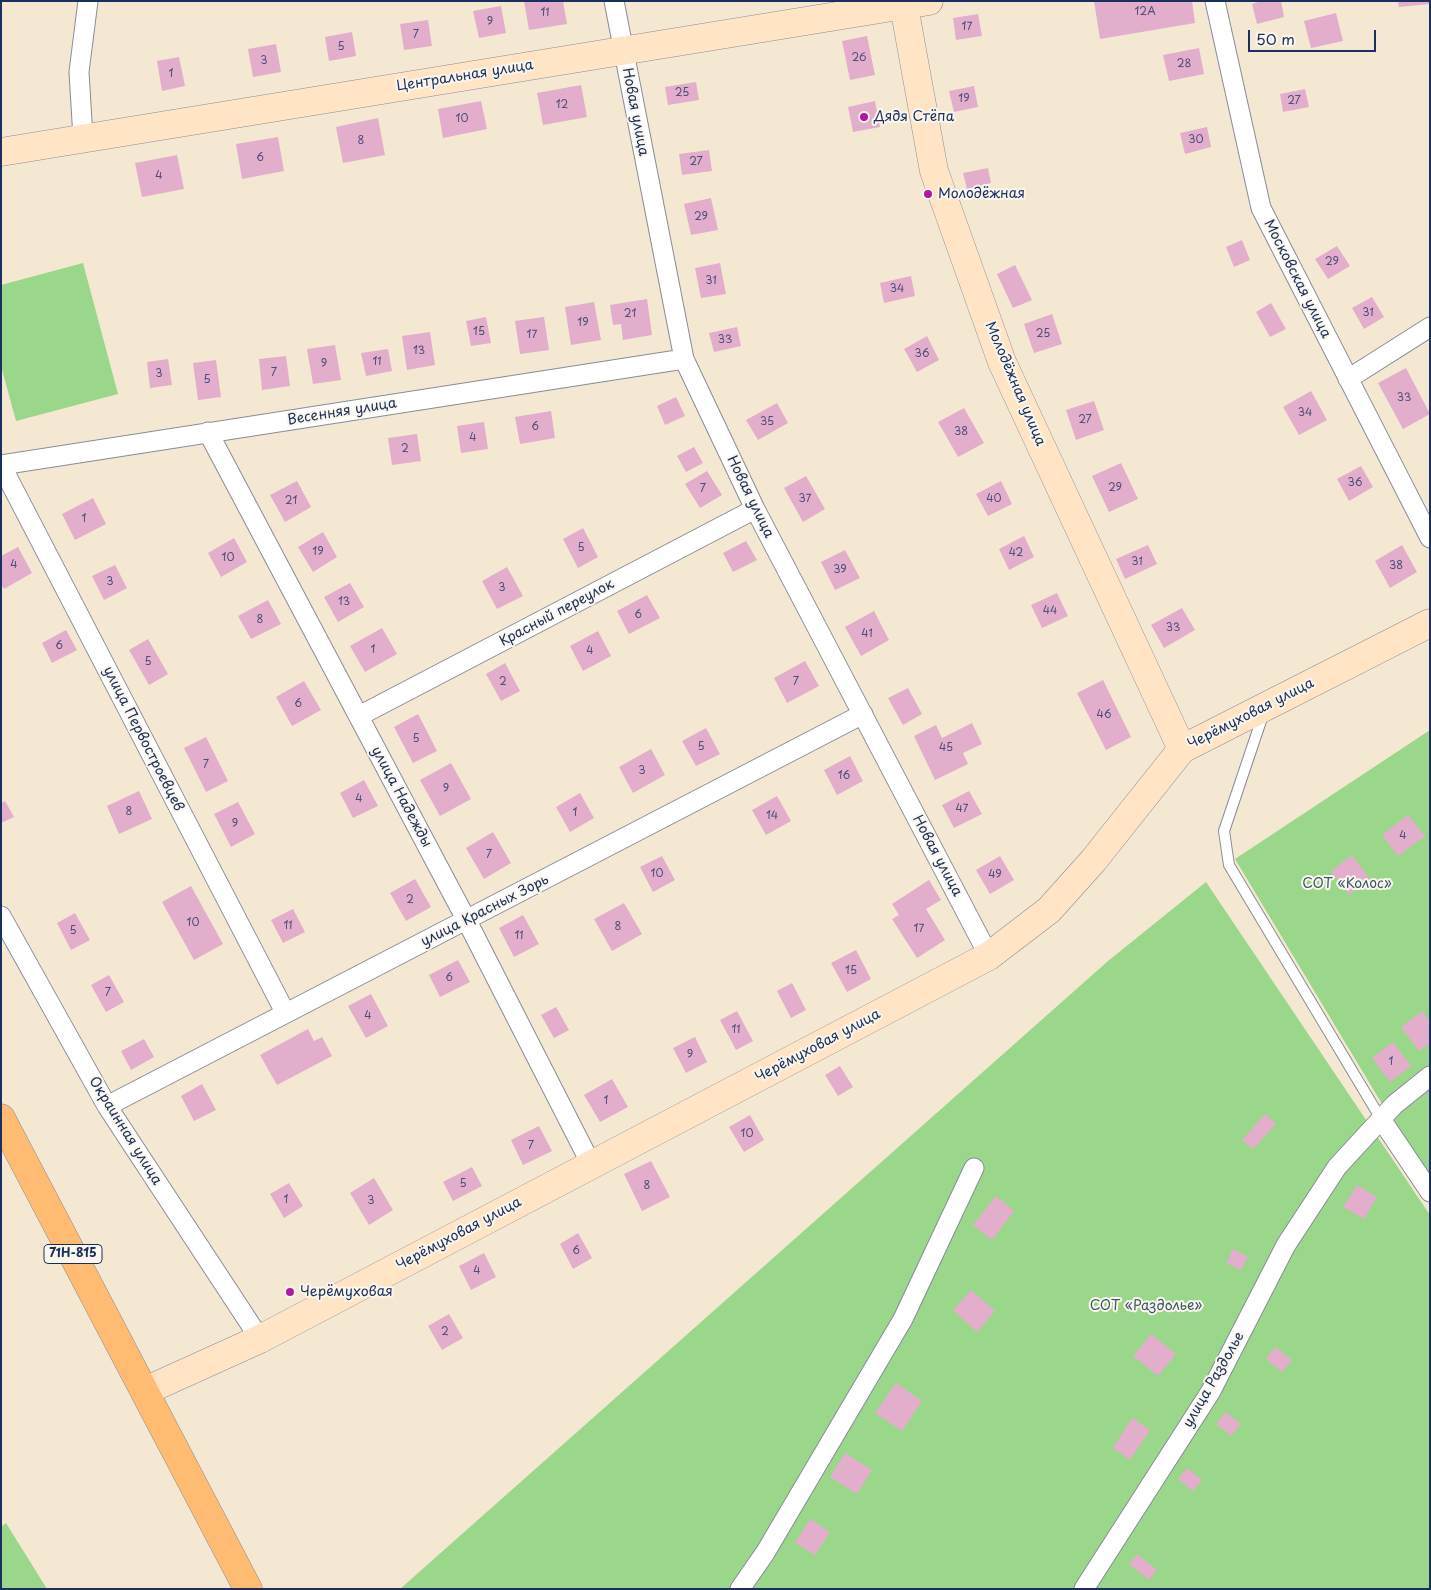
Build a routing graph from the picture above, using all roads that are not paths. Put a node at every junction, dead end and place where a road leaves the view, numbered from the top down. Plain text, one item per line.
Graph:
1 (88, 1) edge
2 (614, 1) edge
3 (1215, 1) edge
4 (912, 3) edge
5 (622, 50) junction
6 (83, 138) junction
7 (1, 152) edge
8 (1430, 327) edge
9 (684, 360) junction
10 (1348, 379) junction
11 (208, 432) junction
12 (1, 465) edge
13 (755, 509) junction
14 (1430, 538) edge
15 (1430, 623) edge
16 (1266, 706) junction
17 (863, 714) junction
18 (359, 716) junction
19 (1182, 749) junction
20 (1, 916) edge
21 (467, 921) junction
22 (990, 956) junction
23 (285, 1012) junction
24 (1430, 1076) edge
25 (107, 1106) junction
26 (1, 1118) edge
27 (1381, 1118) junction
28 (591, 1164) junction
29 (974, 1168) dead end
30 (1430, 1192) edge
31 (260, 1339) junction
32 (145, 1391) junction
33 (248, 1589) edge
34 (740, 1589) edge
35 (1084, 1589) edge

1 - 6 street
2 - 5 street, Новая улица
3 - 10 street, Московская улица
4 - 5 street, Центральная улица
4 - 19 street, Молодёжная улица
5 - 6 street, Центральная улица
5 - 9 street, Новая улица
6 - 7 street, Центральная улица
8 - 10 street
9 - 11 street, Весенняя улица
9 - 13 street, Новая улица
10 - 14 street, Московская улица
11 - 12 street, Весенняя улица
11 - 18 street, улица Надежды
12 - 23 street, улица Первостроевцев
13 - 17 street, Новая улица
13 - 18 street, Красный переулок
15 - 16 street, Черёмуховая улица
16 - 19 street, Черёмуховая улица
16 - 27 lane
17 - 21 street, улица Красных Зорь
17 - 22 street, Новая улица
18 - 21 street, улица Надежды
19 - 22 street, Черёмуховая улица
20 - 25 street, Окраинная улица
21 - 23 street, улица Красных Зорь
21 - 28 street, улица Надежды
22 - 28 street, Черёмуховая улица
23 - 25 street, улица Красных Зорь
24 - 27 street, улица Раздолье
25 - 31 street, Окраинная улица
26 - 32 main road, 71Н-815
27 - 30 street
27 - 35 street, улица Раздолье
28 - 31 street, Черёмуховая улица
29 - 34 street
31 - 32 street, Черёмуховая улица
32 - 33 main road, 71Н-815

